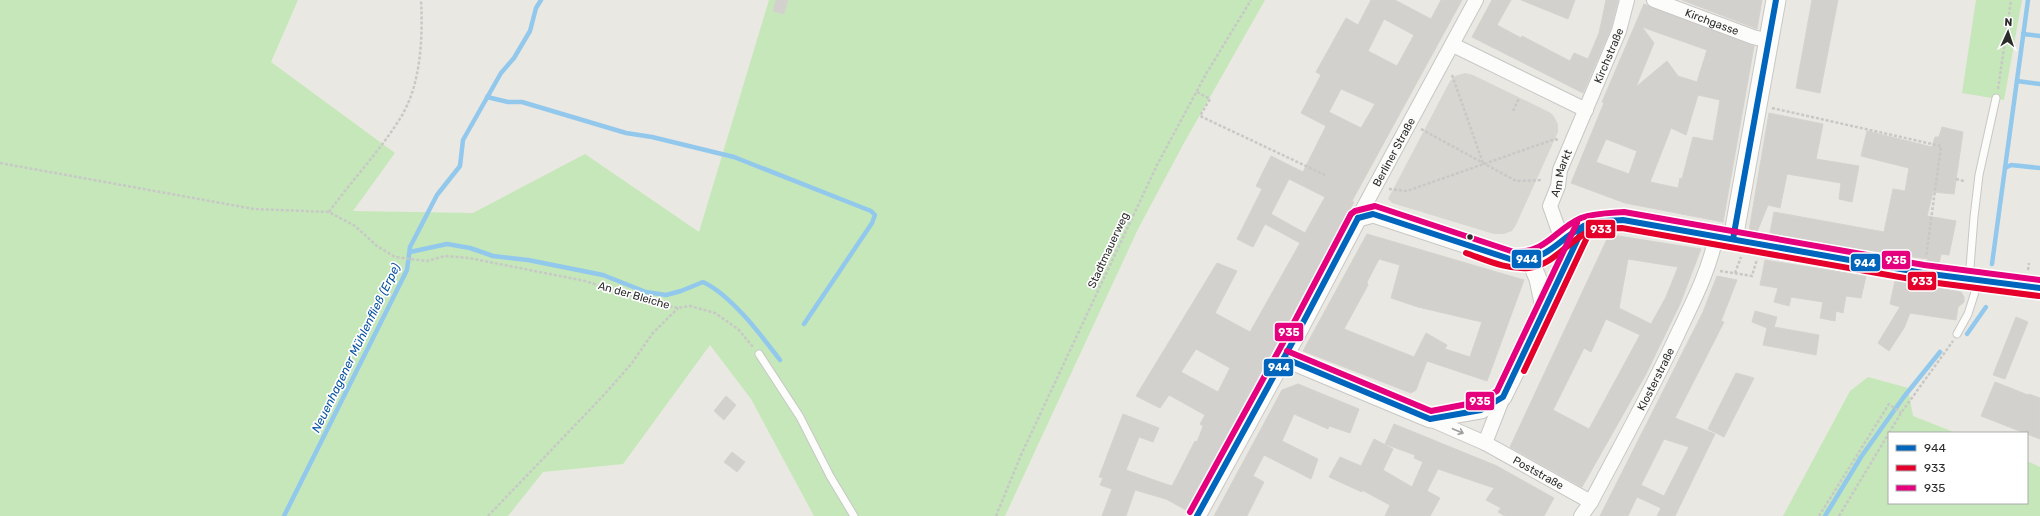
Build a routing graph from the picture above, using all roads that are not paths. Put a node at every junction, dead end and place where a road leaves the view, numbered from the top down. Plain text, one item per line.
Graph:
1 (1476, 0) edge
2 (1628, 0) edge
3 (1654, 0) edge
4 (1776, 0) edge
5 (1770, 41) junction
6 (1453, 45) junction
7 (1997, 96) road end
8 (1586, 110) junction
9 (1358, 218) junction
10 (1584, 226) junction
11 (1562, 240) junction
12 (1730, 242) junction
13 (1530, 260) junction
14 (1970, 280) junction
15 (2040, 288) edge
16 (1545, 312) junction
17 (1957, 334) road end
18 (759, 354) road end
19 (1284, 358) junction
20 (1503, 397) junction
21 (1430, 419) junction
22 (1485, 443) junction
23 (1591, 502) junction
24 (854, 516) edge
25 (1197, 516) edge
26 (1581, 516) edge

1 - 6 street, Berliner Straße
2 - 8 street, Kirchstraße
3 - 5 street, Kirchgasse
4 - 5 main road
5 - 12 main road
6 - 8 street
6 - 9 street, Berliner Straße
7 - 14 lane
8 - 11 street, Am Markt
9 - 13 street
9 - 19 street, Berliner Straße
10 - 11 street
10 - 12 street
10 - 16 street
11 - 13 street
12 - 14 main road
12 - 23 street, Klosterstraße
13 - 16 street
14 - 15 main road
14 - 17 lane
16 - 20 street
18 - 24 lane
19 - 21 street, Poststraße
19 - 25 street, Berliner Straße
20 - 21 street
20 - 22 street
21 -> 22 street, Poststraße
22 - 23 street, Poststraße
23 - 26 street, Klosterstraße

